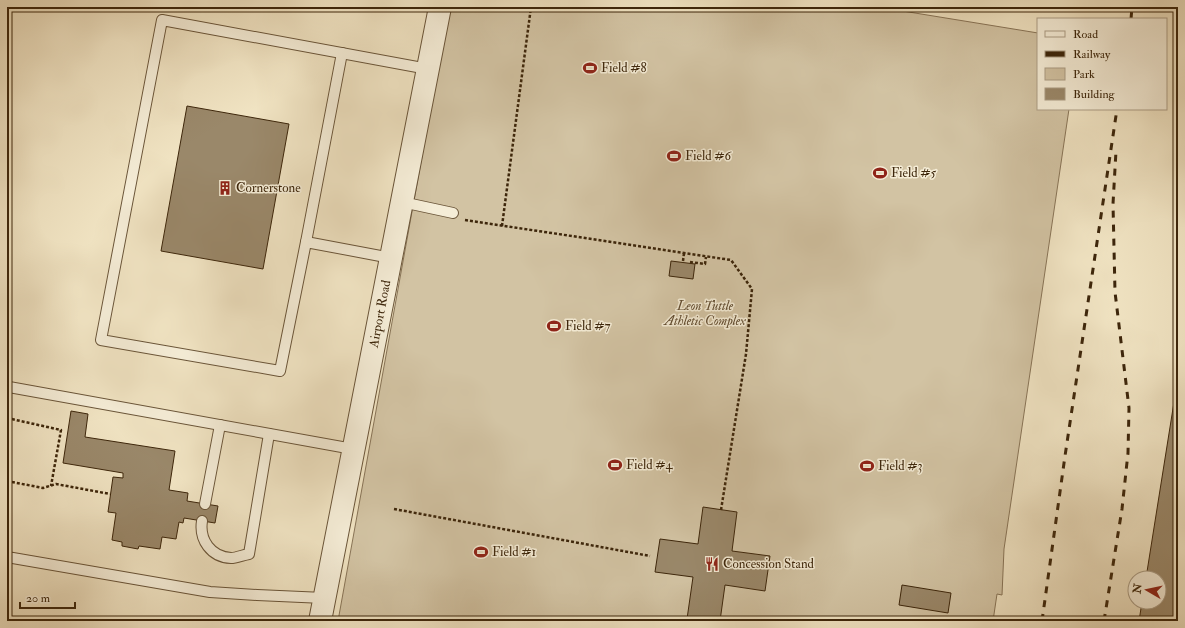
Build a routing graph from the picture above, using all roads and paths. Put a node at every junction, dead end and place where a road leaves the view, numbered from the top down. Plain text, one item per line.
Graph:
1 (440, 7) edge
2 (532, 7) edge
3 (342, 53) junction
4 (428, 69) junction
5 (402, 202) junction
6 (456, 216) joint
7 (502, 226) junction
8 (306, 242) junction
9 (684, 253) junction
10 (706, 257) junction
11 (391, 258) junction
12 (683, 261) dead end
13 (690, 262) dead end
14 (9, 387) dead end
15 (7, 418) edge
16 (220, 425) junction
17 (269, 434) junction
18 (353, 449) junction
19 (7, 481) edge
20 (51, 486) junction
21 (110, 494) dead end
22 (205, 504) dead end
23 (394, 509) dead end
24 (721, 510) dead end
25 (202, 521) dead end
26 (650, 556) dead end
27 (7, 557) edge
28 (324, 598) junction
29 (320, 621) edge

1 - 4 street, Airport Road
2 - 7 path
3 - 4 lane
3 - 8 lane
3 - 8 lane
4 - 5 street, Airport Road
5 - 6 lane
5 - 11 street, Airport Road
6 - 7 path
7 - 9 path
8 - 11 lane
9 - 10 path
9 - 12 path
10 - 13 path
10 - 24 path
11 - 18 street, Airport Road
14 - 16 lane
15 - 20 path
16 - 17 lane
16 - 22 lane
17 - 18 lane
17 - 25 lane
18 - 28 street, Airport Road
19 - 20 path
20 - 21 path
23 - 26 path
27 - 28 lane
28 - 29 street, Airport Road

